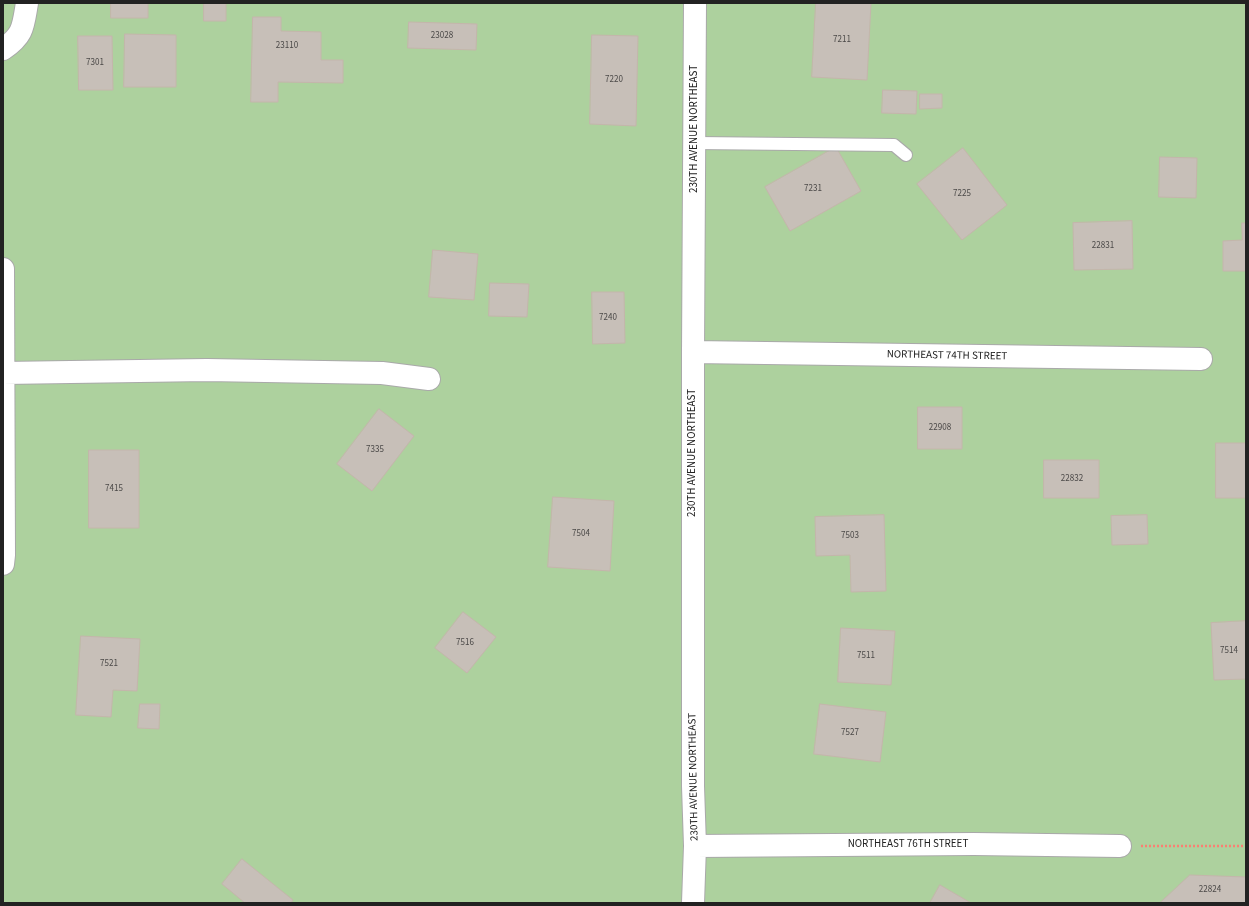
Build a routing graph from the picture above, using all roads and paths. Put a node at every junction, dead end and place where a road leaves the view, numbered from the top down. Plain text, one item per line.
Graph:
1 (27, 3) edge
2 (695, 3) edge
3 (3, 49) edge
4 (694, 143) junction
5 (906, 155) dead end
6 (3, 269) edge
7 (693, 352) junction
8 (1201, 359) dead end
9 (3, 373) edge
10 (428, 379) dead end
11 (4, 560) edge
12 (695, 846) junction
13 (1120, 846) joint
14 (1246, 846) edge
15 (693, 903) edge

1 - 3 street
2 - 4 street, 230TH AVENUE NORTHEAST
4 - 5 lane
4 - 7 street, 230TH AVENUE NORTHEAST
6 - 9 street
7 - 8 street, NORTHEAST 74TH STREET
7 - 12 street, 230TH AVENUE NORTHEAST
9 - 10 street
9 - 11 street
12 - 13 street, NORTHEAST 76TH STREET
12 - 15 street, 230TH AVENUE NORTHEAST
13 - 14 path

